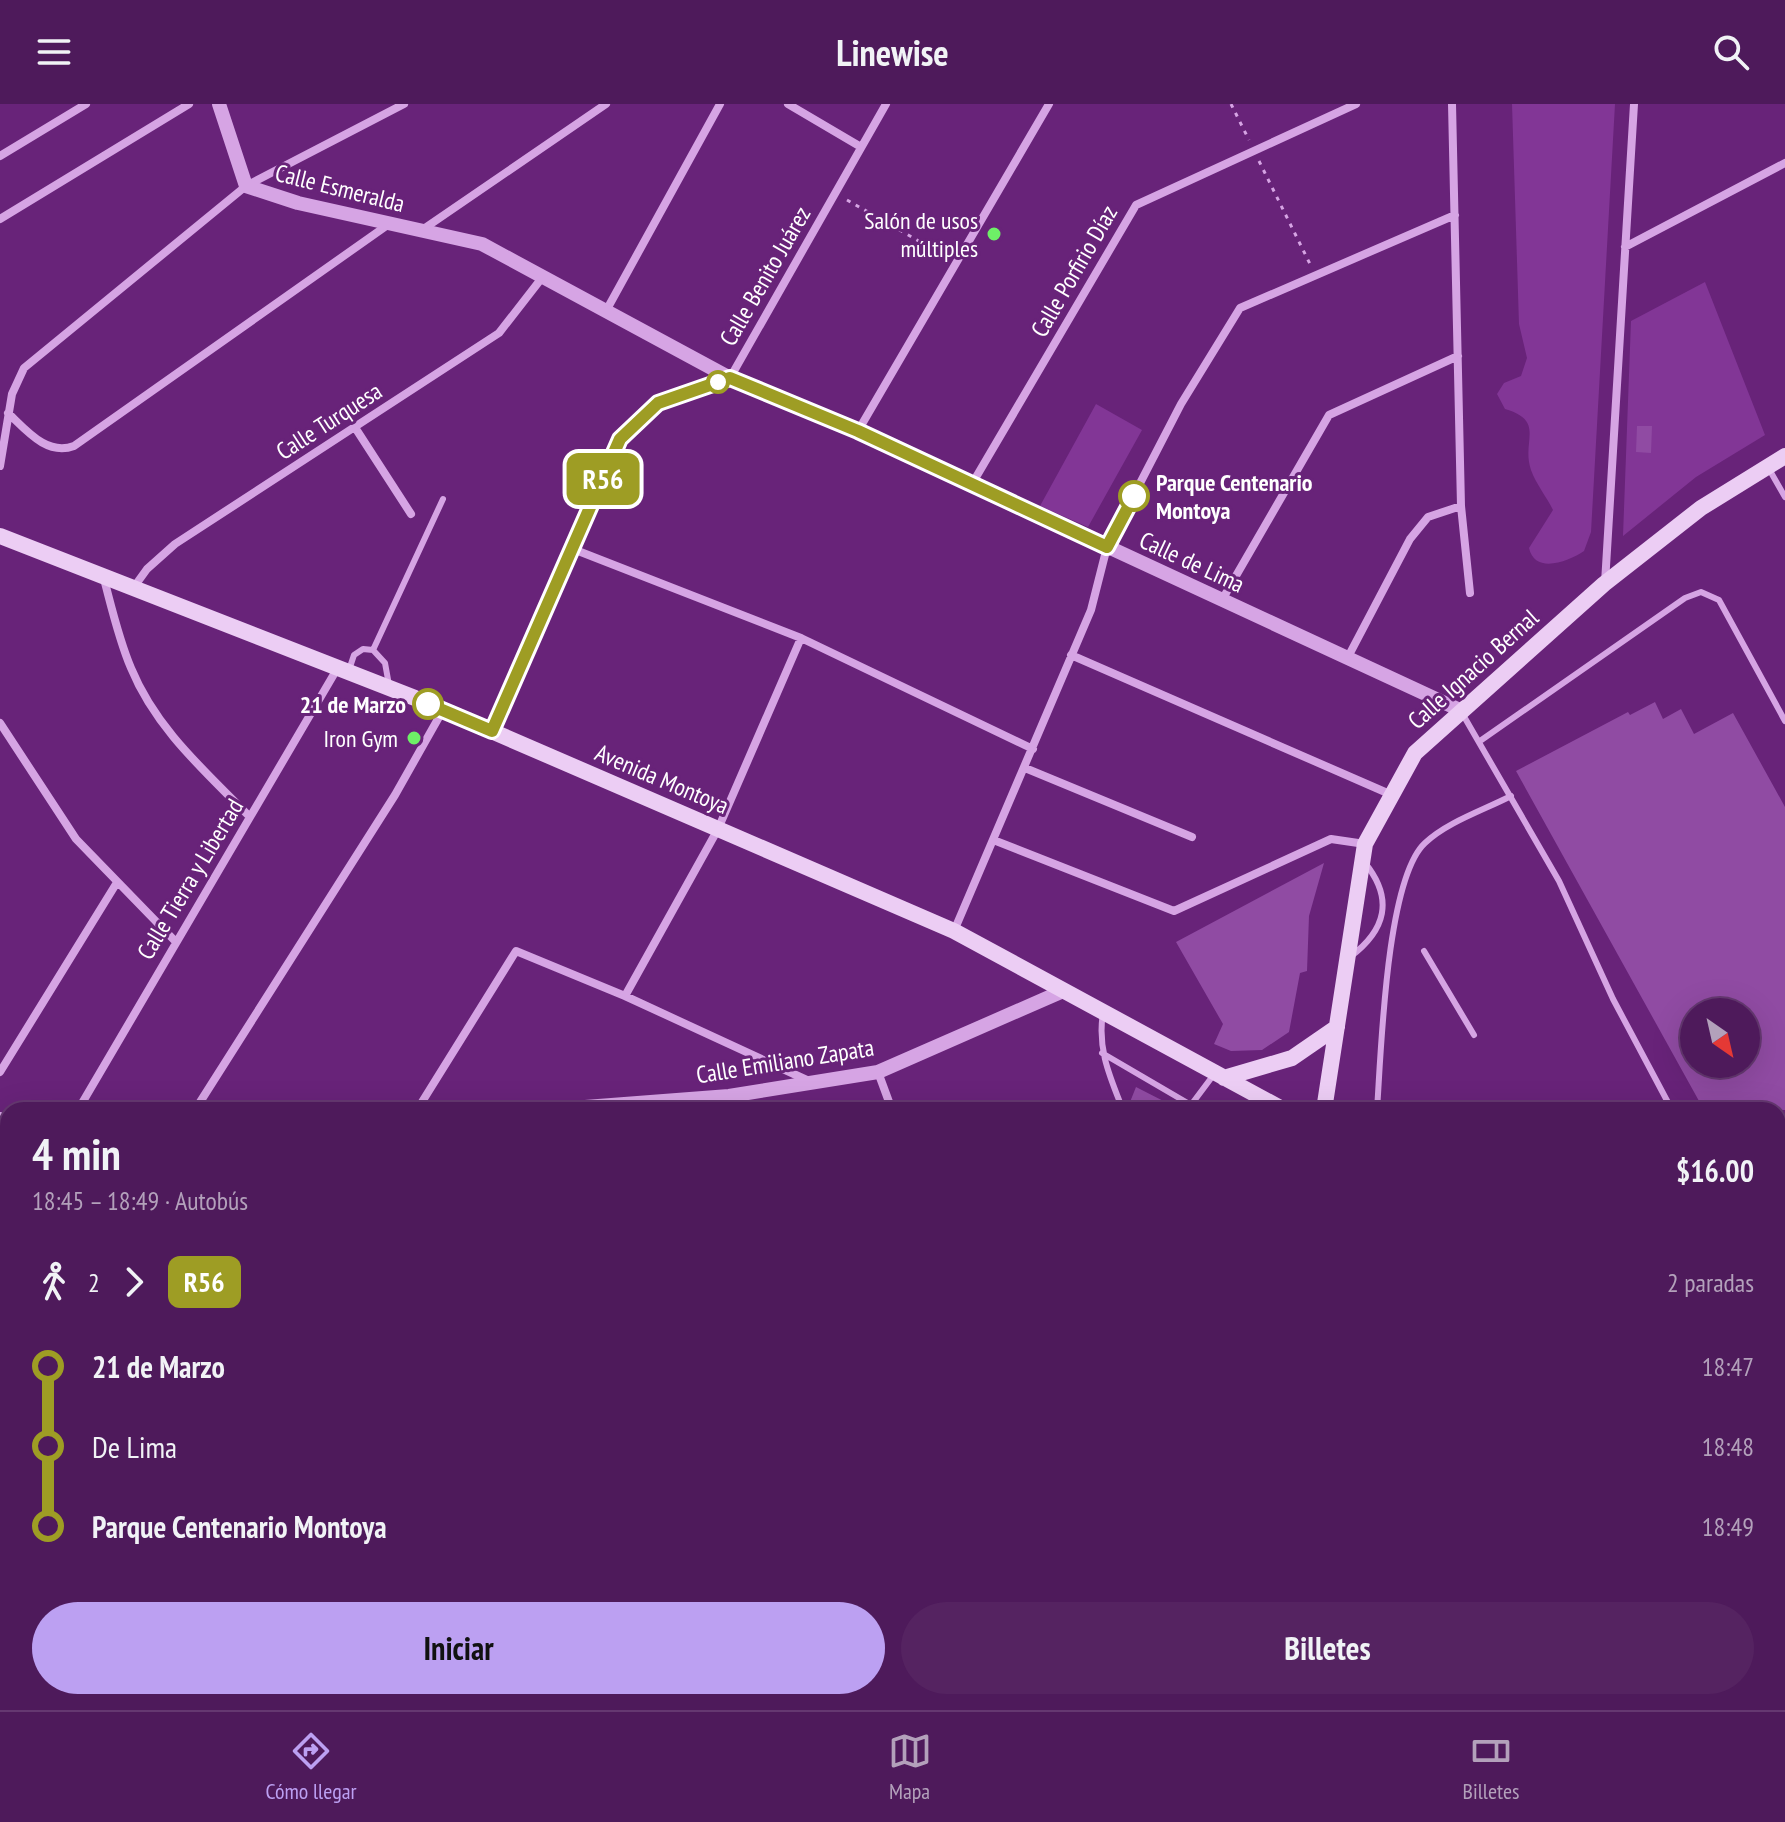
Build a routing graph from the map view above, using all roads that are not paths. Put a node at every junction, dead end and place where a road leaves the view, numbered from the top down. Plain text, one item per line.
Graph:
1 (86, 104) edge
2 (189, 104) edge
3 (404, 104) edge
4 (606, 104) edge
5 (720, 104) edge
6 (788, 104) edge
7 (886, 104) edge
8 (1049, 104) edge
9 (1356, 104) edge
10 (1452, 104) edge
11 (1634, 104) edge
12 (223, 105) edge
13 (861, 147) junction
14 (0, 156) edge
15 (1785, 163) edge
16 (246, 186) junction
17 (1455, 215) junction
18 (0, 219) edge
19 (389, 224) junction
20 (422, 230) junction
21 (1625, 247) junction
22 (541, 279) junction
23 (606, 311) junction
24 (1458, 356) junction
25 (730, 378) junction
26 (8, 413) junction
27 (356, 429) junction
28 (858, 431) junction
29 (1785, 456) edge
30 (1768, 465) junction
31 (0, 466) edge
32 (972, 484) junction
33 (1785, 497) edge
34 (443, 499) dead end
35 (1461, 506) junction
36 (411, 514) dead end
37 (0, 536) edge
38 (1107, 547) junction
39 (573, 549) junction
40 (104, 579) junction
41 (1604, 584) junction
42 (132, 590) junction
43 (1470, 593) dead end
44 (1221, 601) junction
45 (801, 638) junction
46 (373, 650) junction
47 (1071, 655) junction
48 (1348, 657) junction
49 (342, 671) junction
50 (390, 689) junction
51 (443, 710) junction
52 (1460, 710) junction
53 (1785, 721) edge
54 (0, 723) edge
55 (492, 731) junction
56 (1480, 741) junction
57 (1033, 749) junction
58 (1025, 768) junction
59 (1392, 795) junction
60 (1511, 796) junction
61 (250, 817) junction
62 (718, 829) junction
63 (1192, 837) dead end
64 (996, 841) junction
65 (1364, 852) junction
66 (116, 884) junction
67 (954, 931) junction
68 (176, 942) junction
69 (1424, 951) dead end
70 (1347, 960) junction
71 (1063, 991) junction
72 (625, 996) junction
73 (1103, 1013) junction
74 (1337, 1027) junction
75 (1474, 1035) dead end
76 (1102, 1053) junction
77 (0, 1072) edge
78 (878, 1072) junction
79 (1220, 1076) junction
80 (809, 1082) junction
81 (83, 1102) edge
82 (200, 1102) edge
83 (422, 1102) edge
84 (736, 1102) edge
85 (889, 1102) edge
86 (1120, 1102) edge
87 (1186, 1102) edge
88 (1194, 1102) edge
89 (1261, 1102) edge
90 (1325, 1102) edge
91 (1377, 1102) edge
92 (1668, 1102) edge

1 - 14 street
2 - 18 street
3 - 16 street
4 - 20 street
5 - 23 street
6 - 13 street
7 - 13 street, Calle Benito Juárez
8 - 28 street
9 - 32 street, Calle Porfirio Díaz
10 - 17 street
11 - 21 street
12 - 16 street
13 - 25 street, Calle Benito Juárez
15 - 21 street
16 - 19 street, Calle Esmeralda
16 - 26 street, Calle Esmeralda
17 - 24 street
17 - 38 street
19 - 20 street, Calle Esmeralda
19 - 26 street
20 - 22 street, Calle Esmeralda
21 - 41 street
22 - 23 street, Calle Esmeralda
22 - 27 street, Calle Turquesa
23 - 25 street, Calle Esmeralda
24 - 35 street
24 - 44 street
25 - 28 street, Calle de Lima
25 - 39 street, Calle Benito Juárez
26 - 31 street, Calle Esmeralda
27 - 36 street
27 - 42 street, Calle Turquesa
28 - 32 street, Calle de Lima
29 - 30 main road, Calle Ignacio Bernal
30 - 33 lane
30 - 41 main road, Calle Ignacio Bernal
32 - 38 street, Calle de Lima
34 - 46 lane
35 - 43 street
35 - 48 street
37 - 40 main road, Avenida Montoya
38 - 44 street, Calle de Lima
38 - 47 street
39 - 45 street
39 - 55 street, Calle Benito Juárez
40 - 42 main road, Avenida Montoya
40 - 61 street
41 - 52 main road, Calle Ignacio Bernal
42 - 49 main road, Avenida Montoya
44 - 48 street, Calle de Lima
45 - 57 street
45 - 62 street
46 - 49 lane
46 - 50 lane
47 - 57 street
47 - 59 street
48 - 52 street, Calle de Lima
49 - 50 main road, Avenida Montoya
49 - 61 street, Calle Tierra y Libertad
50 - 51 main road, Avenida Montoya
51 - 55 main road, Avenida Montoya
51 - 82 street
52 - 56 lane
52 - 59 main road, Calle Ignacio Bernal
53 - 56 lane
54 - 66 street
55 - 62 main road, Avenida Montoya
56 - 60 lane
57 - 58 street
58 - 63 street
58 - 64 street
59 - 65 main road, Calle Ignacio Bernal
60 - 91 lane
60 - 92 lane
61 - 68 street, Calle Tierra y Libertad
62 - 67 main road, Avenida Montoya
62 - 72 street
64 - 65 street
64 - 67 street
65 - 70 main road, Calle Ignacio Bernal
65 - 70 lane
66 - 68 street
66 - 77 street
67 - 71 main road, Avenida Montoya
68 - 81 street, Calle Tierra y Libertad
69 - 75 lane
70 - 74 main road, Calle Ignacio Bernal
71 - 73 main road, Avenida Montoya
71 - 78 street, Calle Emiliano Zapata
72 - 80 street
72 - 83 street
73 - 76 lane
73 - 79 main road, Avenida Montoya
74 - 79 main road
74 - 90 main road, Calle Ignacio Bernal
76 - 86 lane
76 - 87 lane
78 - 80 street, Calle Emiliano Zapata
78 - 85 street
79 - 88 lane
79 - 89 main road, Avenida Montoya
80 - 84 street, Calle Emiliano Zapata

